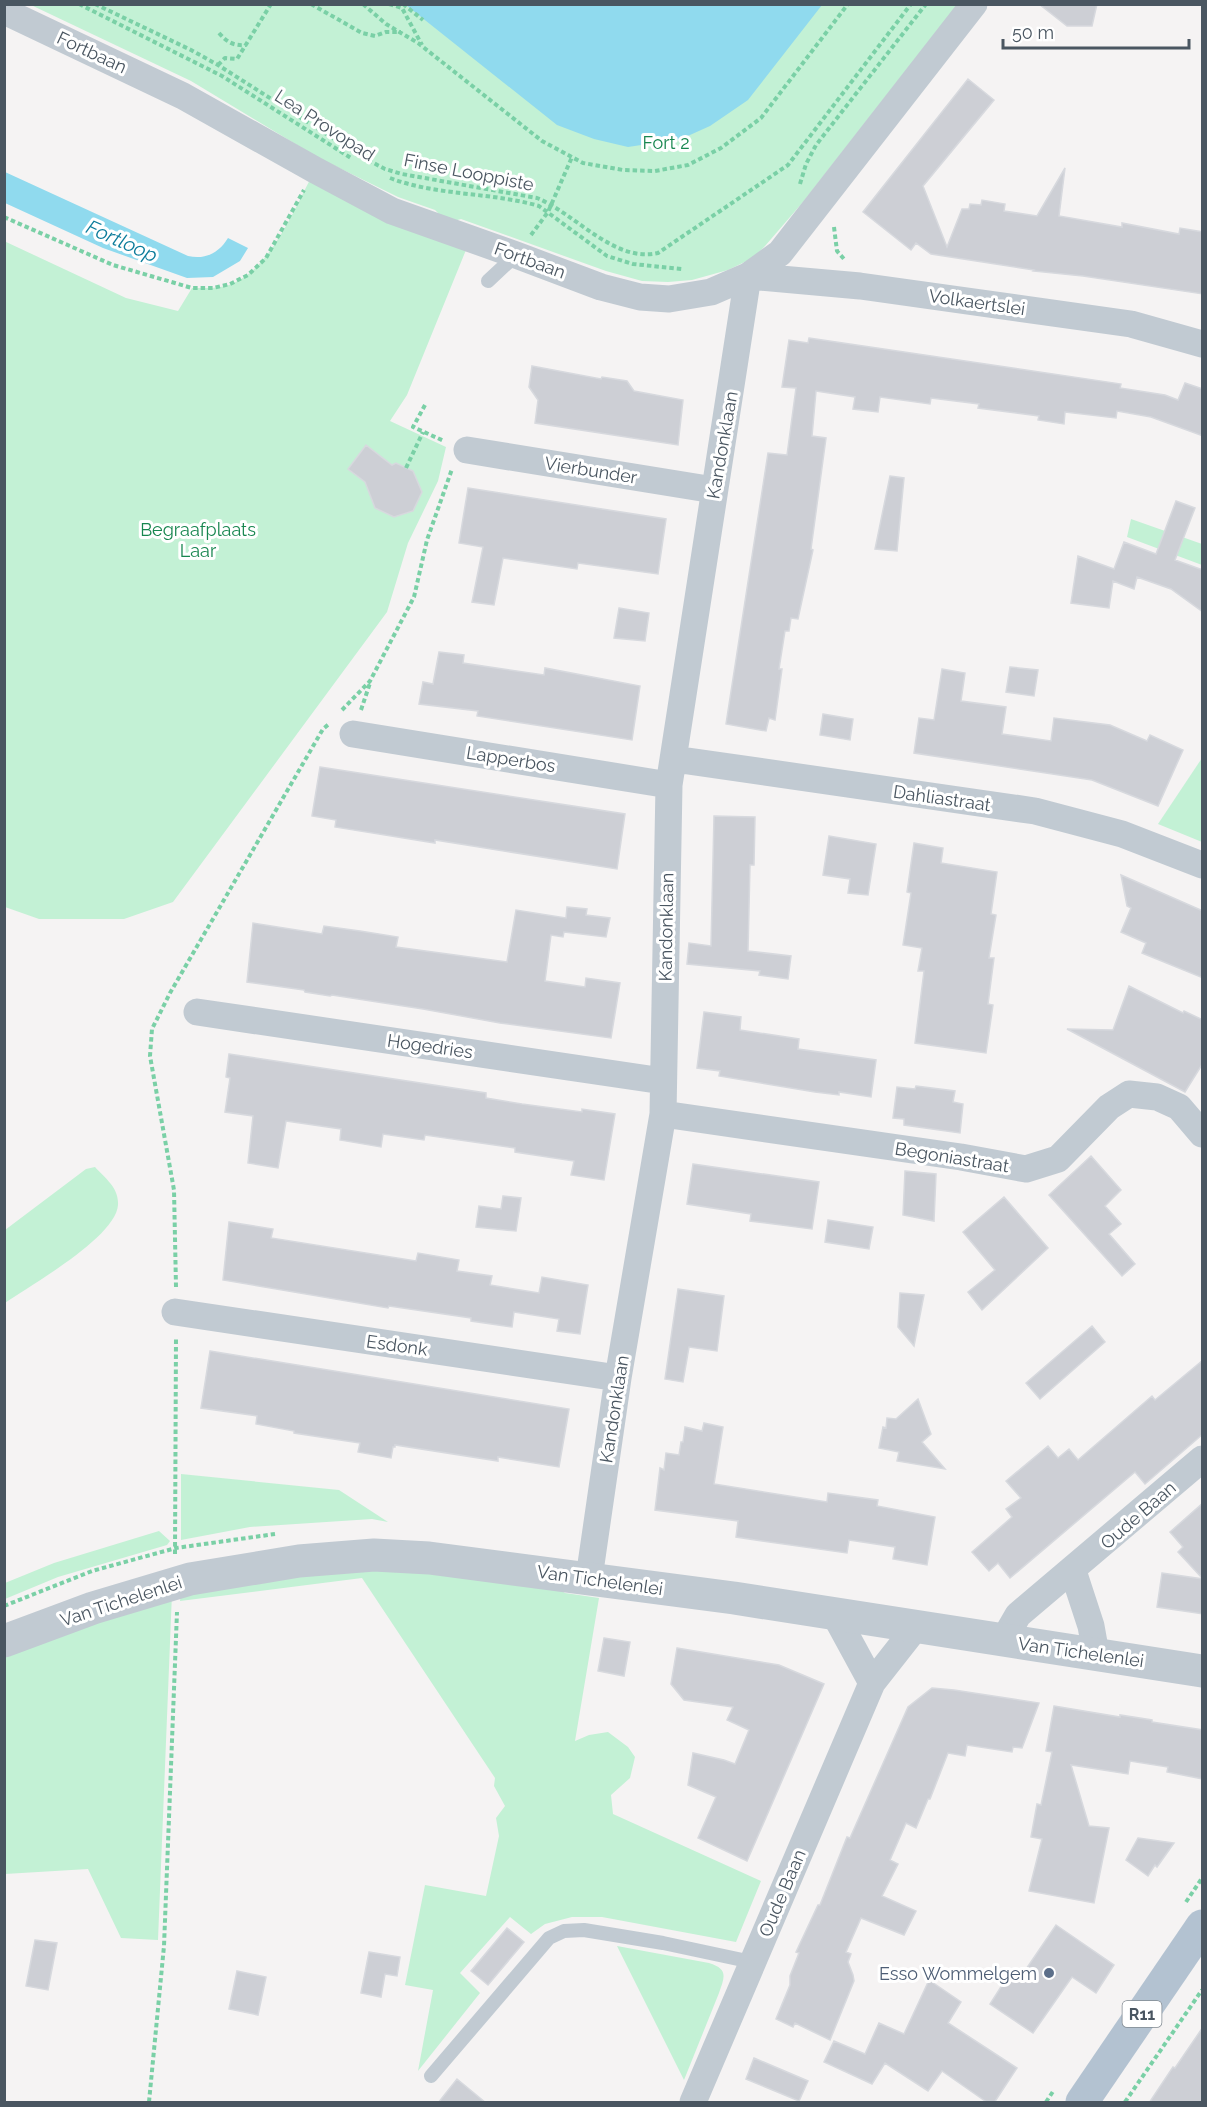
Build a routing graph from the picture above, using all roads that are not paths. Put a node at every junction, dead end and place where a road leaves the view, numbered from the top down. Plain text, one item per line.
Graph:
1 (974, 4) edge
2 (4, 11) edge
3 (516, 255) junction
4 (748, 276) junction
5 (488, 281) dead end
6 (1203, 344) edge
7 (467, 450) road end
8 (714, 490) junction
9 (353, 734) dead end
10 (672, 772) junction
11 (1203, 865) edge
12 (197, 1012) dead end
13 (663, 1081) junction
14 (663, 1114) junction
15 (1203, 1134) edge
16 (176, 1312) dead end
17 (618, 1378) junction
18 (1203, 1459) edge
19 (1073, 1570) junction
20 (589, 1578) junction
21 (835, 1615) junction
22 (916, 1627) junction
23 (4, 1641) edge
24 (1003, 1641) junction
25 (1096, 1654) junction
26 (1203, 1671) edge
27 (872, 1683) junction
28 (1203, 1926) edge
29 (752, 1962) junction
30 (431, 2076) dead end
31 (693, 2103) edge
32 (1082, 2103) edge

1 - 4 street, Fortbaan
2 - 3 street, Fortbaan
3 - 4 street, Fortbaan
3 - 5 lane
4 - 6 street, Volkaertslei
4 - 8 street, Kandonklaan
7 - 8 street, Vierbunder
8 - 10 street, Kandonklaan
9 - 10 street, Lapperbos
10 - 11 street, Dahliastraat
10 - 13 street, Kandonklaan
12 - 13 street, Hogedries
13 - 14 street, Kandonklaan
14 - 15 street, Begoniastraat
14 - 17 street, Kandonklaan
16 - 17 street, Esdonk
17 - 20 street, Kandonklaan
18 - 19 street, Oude Baan
19 - 24 street, Oude Baan
19 - 25 street
20 - 21 street, Van Tichelenlei
20 - 23 street, Van Tichelenlei
21 - 22 street, Van Tichelenlei
21 - 27 street
22 - 24 street, Van Tichelenlei
22 - 27 street, Oude Baan
24 - 25 street, Van Tichelenlei
25 - 26 street, Van Tichelenlei
27 - 29 street, Oude Baan
28 - 32 main road, R11
29 - 30 lane
29 - 31 street, Oude Baan

